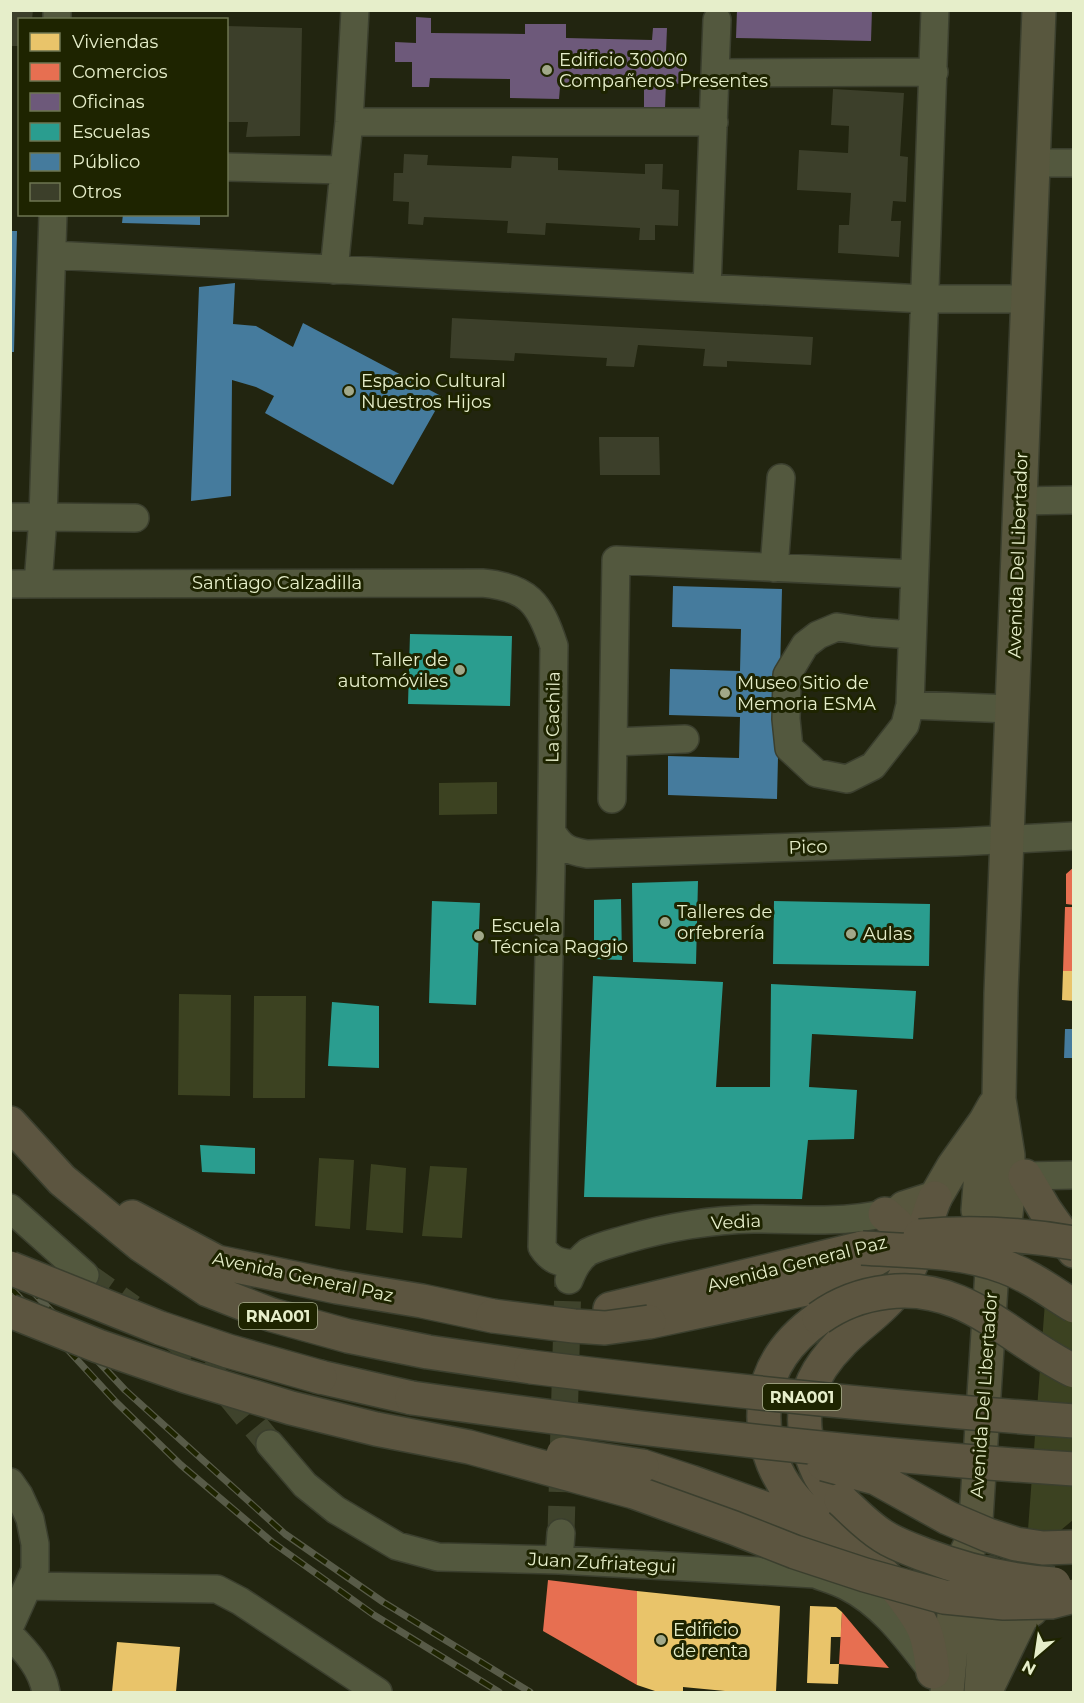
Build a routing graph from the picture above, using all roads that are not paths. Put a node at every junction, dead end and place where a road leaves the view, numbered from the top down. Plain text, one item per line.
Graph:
1 (355, 10) edge
2 (935, 10) edge
3 (1039, 10) edge
4 (717, 20) dead end
5 (934, 72) junction
6 (716, 73) junction
7 (348, 122) junction
8 (714, 122) junction
9 (1074, 163) edge
10 (1033, 164) junction
11 (228, 167) edge
12 (344, 170) junction
13 (53, 216) edge
14 (52, 255) junction
15 (334, 270) junction
16 (707, 288) junction
17 (924, 299) junction
18 (1028, 299) junction
19 (781, 478) dead end
20 (1074, 500) edge
21 (1020, 501) junction
22 (10, 517) edge
23 (43, 517) junction
24 (135, 518) dead end
25 (774, 568) junction
26 (914, 573) junction
27 (10, 584) edge
28 (38, 584) junction
29 (536, 607) joint
30 (912, 635) junction
31 (910, 705) junction
32 (1011, 710) junction
33 (685, 739) dead end
34 (613, 742) junction
35 (612, 799) dead end
36 (552, 832) junction
37 (1074, 836) edge
38 (1006, 840) junction
39 (992, 1110) junction
40 (10, 1123) edge
41 (1017, 1166) junction
42 (1074, 1175) edge
43 (62, 1180) junction
44 (10, 1208) edge
45 (913, 1218) junction
46 (1074, 1244) edge
47 (862, 1248) junction
48 (1074, 1251) edge
49 (993, 1255) junction
50 (10, 1268) edge
51 (572, 1273) joint
52 (85, 1275) tunnel mouth
53 (1074, 1306) edge
54 (10, 1311) edge
55 (479, 1313) junction
56 (1074, 1371) edge
57 (1074, 1421) edge
58 (732, 1439) junction
59 (270, 1444) tunnel mouth
60 (469, 1447) junction
61 (1074, 1469) edge
62 (10, 1482) edge
63 (833, 1532) junction
64 (561, 1533) tunnel mouth
65 (1074, 1533) edge
66 (975, 1535) junction
67 (1074, 1547) edge
68 (559, 1560) junction
69 (1074, 1584) edge
70 (28, 1586) junction
71 (1074, 1596) edge
72 (1074, 1610) edge
73 (1027, 1613) junction
74 (10, 1626) edge
75 (10, 1635) edge
76 (940, 1686) edge
77 (46, 1692) edge
78 (378, 1692) edge
79 (983, 1692) edge

1 - 7 street
2 - 5 street
3 - 10 main road, Avenida Del Libertador
4 - 6 street
5 - 6 street
5 - 17 street
6 - 8 street
7 - 8 street
7 - 12 street
8 - 16 street
9 - 10 street
10 - 18 main road, Avenida Del Libertador
11 - 12 street
12 - 15 street
13 - 14 street
14 - 15 street
14 - 23 street
15 - 16 street
16 - 17 street
17 - 18 street
17 - 26 street
18 - 21 main road, Avenida Del Libertador
19 - 25 street
20 - 21 street
21 - 32 main road, Avenida Del Libertador
22 - 23 street
23 - 24 street
23 - 28 street
25 - 26 street
25 - 34 street
26 - 30 street
27 - 28 street, Santiago Calzadilla
28 - 29 street, Santiago Calzadilla
29 - 36 street, La Cachila
30 - 31 street
30 - 31 street
31 - 32 street
32 - 38 main road, Avenida Del Libertador
33 - 34 street
34 - 35 street
36 - 38 street, Pico
36 - 51 street, La Cachila
37 - 38 street, Pico
38 - 39 main road, Avenida Del Libertador
39 - 41 main road, Avenida Del Libertador
39 - 45 main road
39 - 49 main road, Avenida Del Libertador
40 - 43 highway
41 - 42 street
41 - 48 highway
41 - 49 main road, Avenida Del Libertador
43 - 55 highway, Avenida General Paz
43 - 57 highway, Avenida General Paz / RNA001, bridge
44 - 52 street
45 - 51 street, Vedia
45 - 55 highway, bridge
45 - 69 highway, bridge
46 - 47 highway, Avenida General Paz, bridge
47 - 53 highway, bridge
47 - 55 highway, Avenida General Paz, bridge
49 - 66 main road, Avenida Del Libertador
50 - 58 highway, RNA001, bridge
54 - 60 highway, bridge
56 - 63 highway, bridge
58 - 61 highway, RNA001, bridge
58 - 67 highway, bridge
59 - 68 street, Juan Zufriategui
60 - 63 highway, bridge
60 - 71 highway, bridge
62 - 70 street
63 - 76 highway
64 - 68 street
65 - 73 highway
66 - 76 main road, Avenida Del Libertador
66 - 79 main road, Avenida Del Libertador
68 - 76 street, Juan Zufriategui
69 - 73 highway
70 - 74 street
70 - 78 street
72 - 73 street
73 - 79 main road
75 - 77 street

